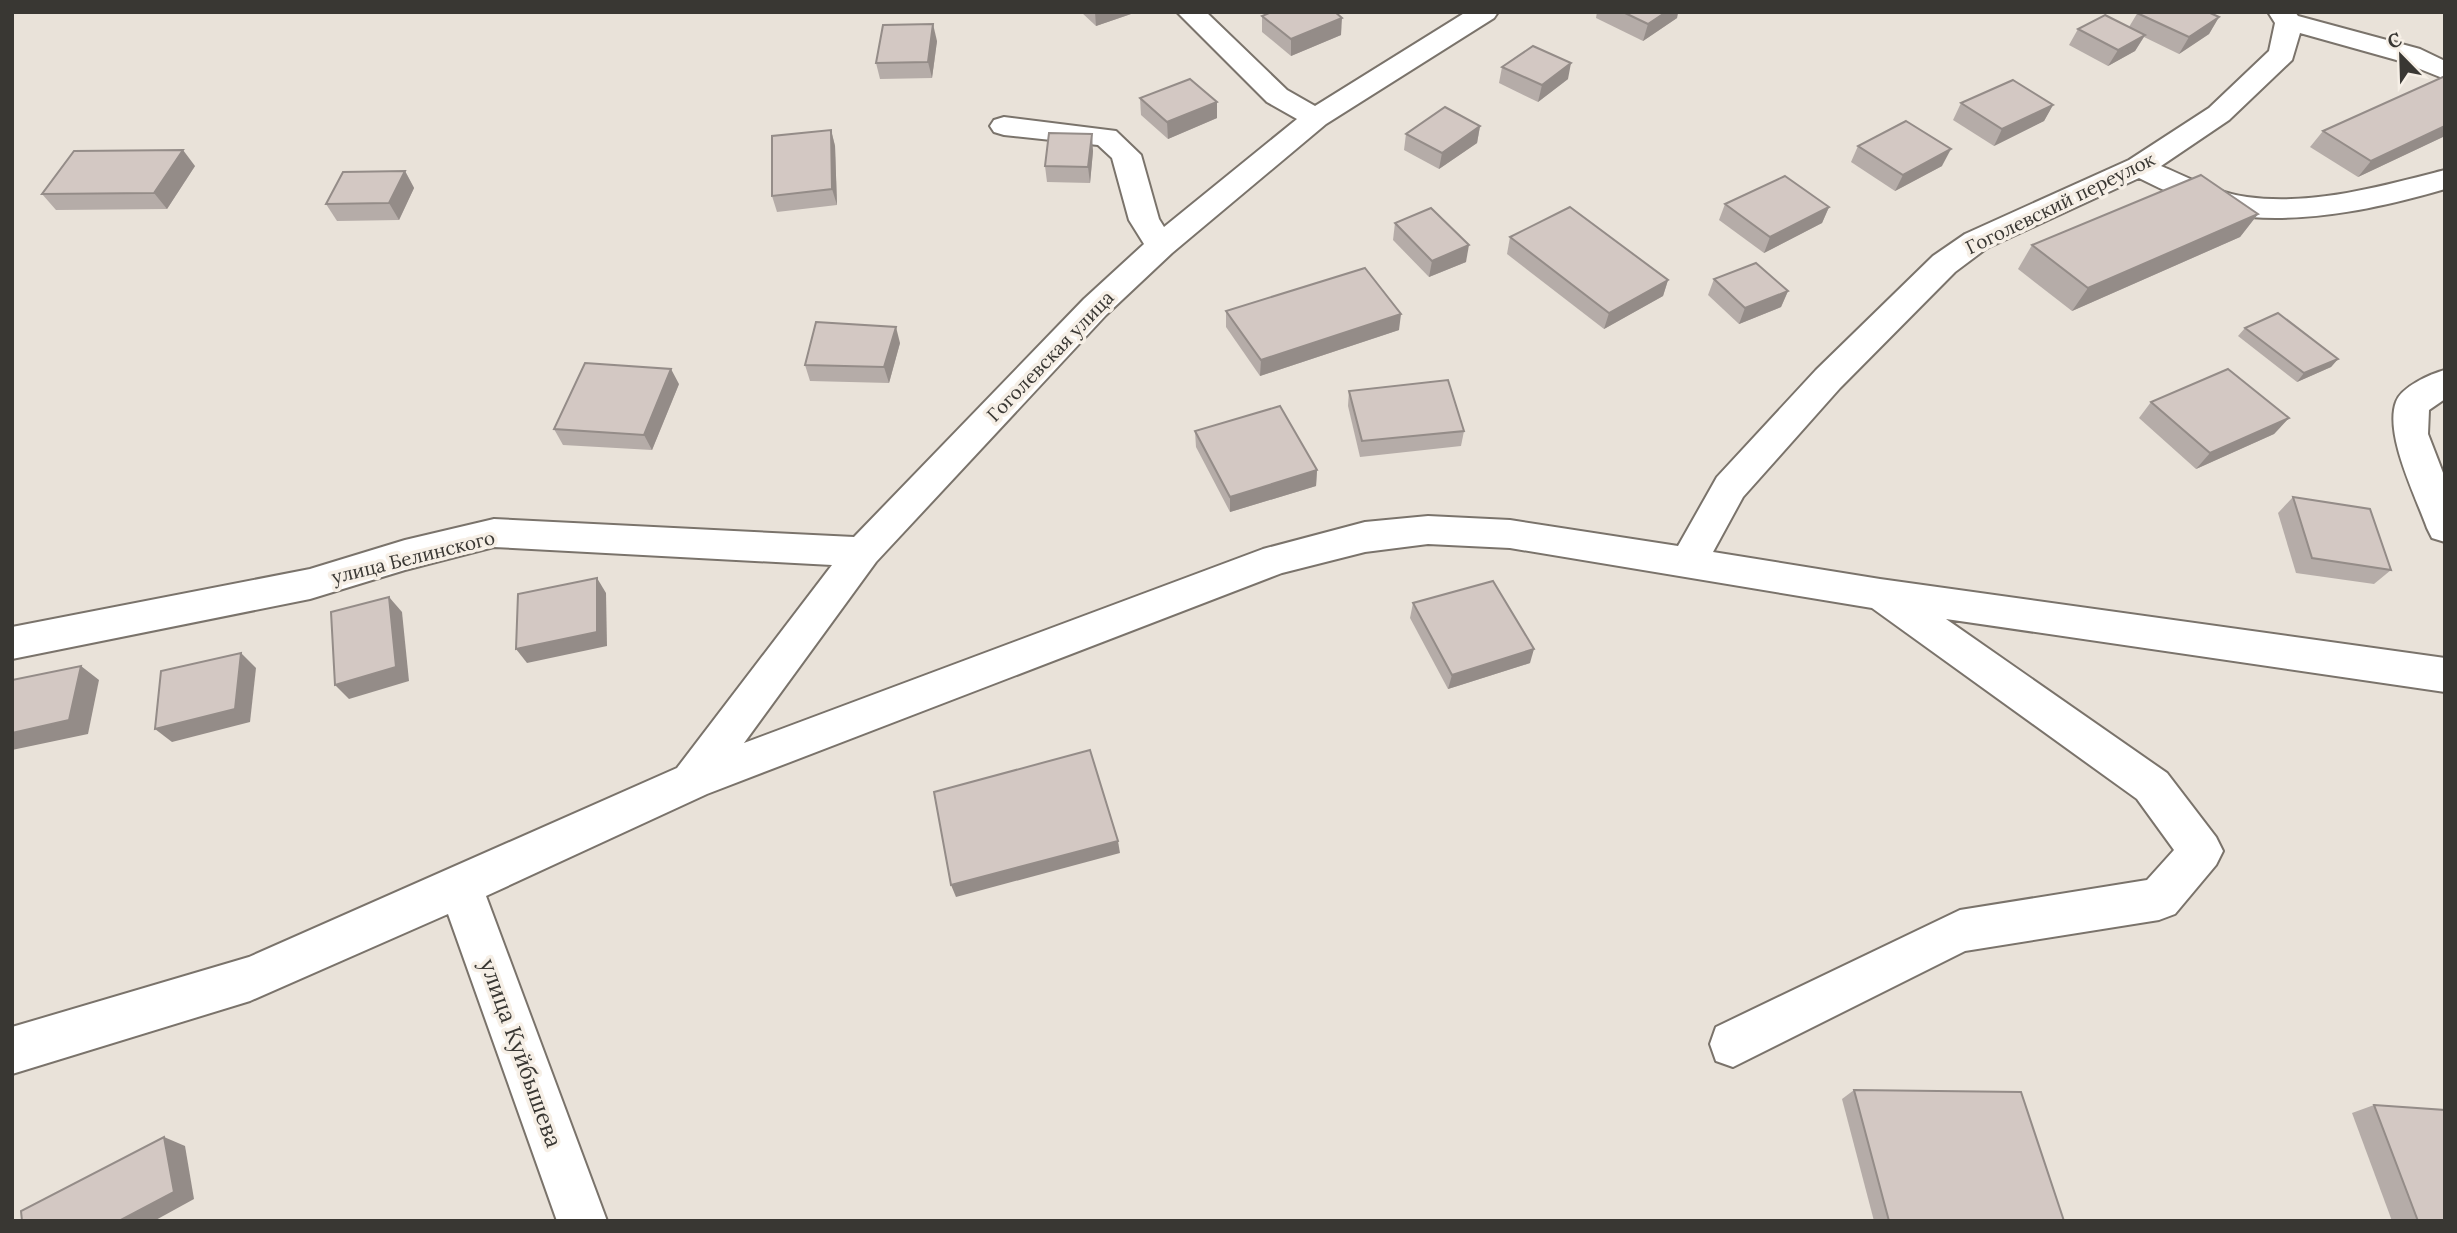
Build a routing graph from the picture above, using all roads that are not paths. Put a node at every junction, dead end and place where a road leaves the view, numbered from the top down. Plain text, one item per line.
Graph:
1 (1190, 12) edge
2 (1485, 12) edge
3 (2285, 17) edge
4 (2445, 71) edge
5 (1316, 118) junction
6 (1004, 126) dead end
7 (2139, 167) junction
8 (2445, 179) edge
9 (1161, 246) junction
10 (2445, 382) edge
11 (2445, 528) edge
12 (863, 552) junction
13 (1688, 562) junction
14 (1880, 594) junction
15 (12, 643) edge
16 (2445, 676) edge
17 (692, 781) junction
18 (460, 885) junction
19 (1733, 1044) dead end
20 (12, 1051) edge
21 (582, 1221) edge

1 - 5 street
2 - 5 street, Гоголевская улица
3 - 4 street
3 - 7 street, Гоголевский переулок
5 - 9 street, Гоголевская улица
6 - 9 street
7 - 8 street
7 - 13 street, Гоголевский переулок
9 - 12 street, Гоголевская улица
10 - 11 street
12 - 15 street, улица Белинского
12 - 17 street, Гоголевская улица
13 - 14 street
13 - 17 street
14 - 16 street
14 - 19 street
17 - 18 street
18 - 20 street
18 - 21 street, улица Куйбышева

